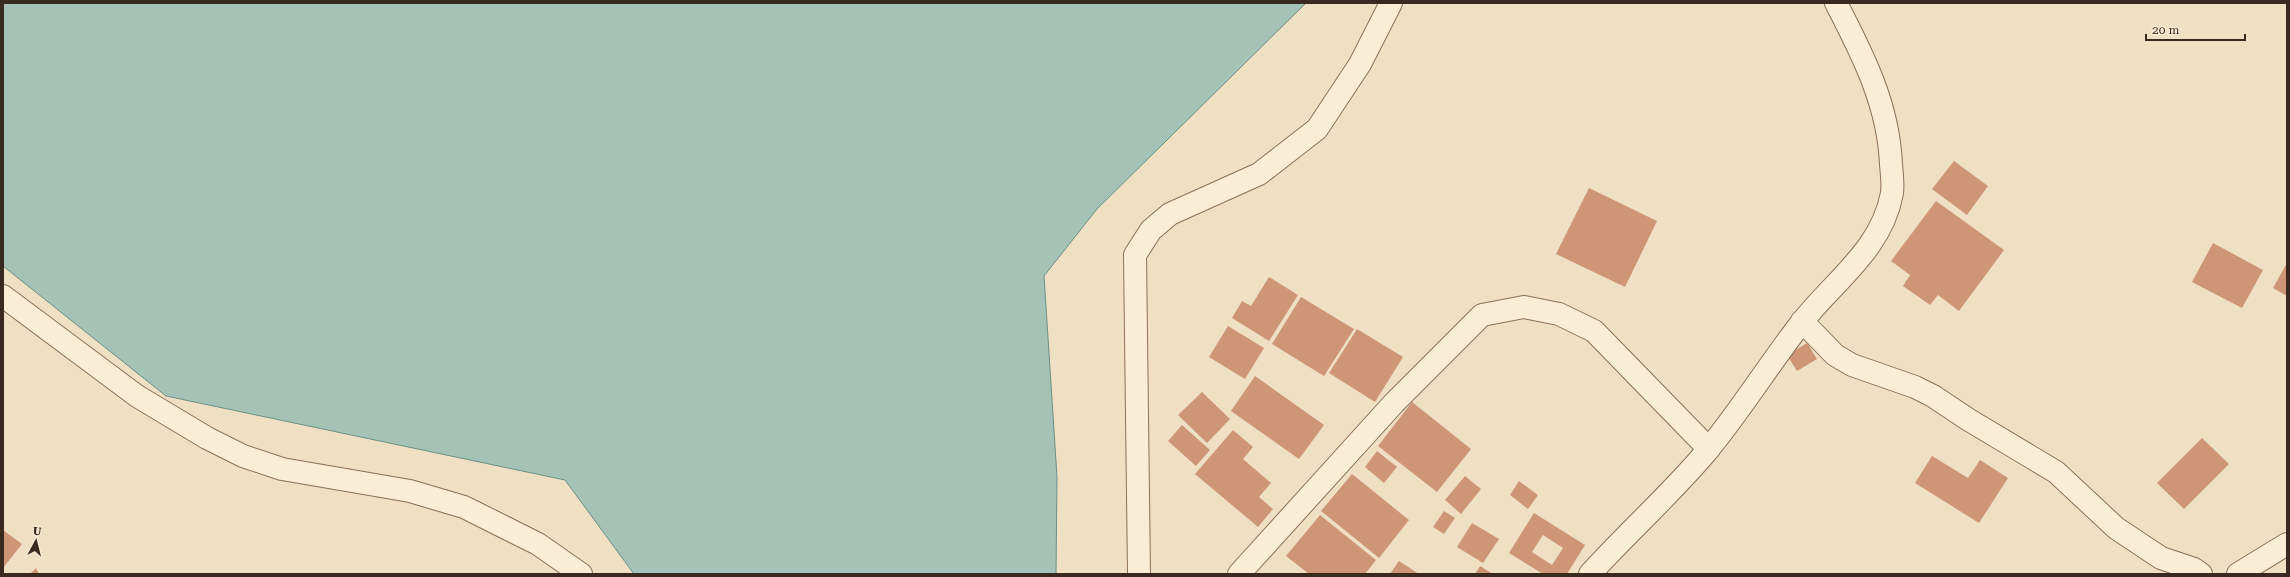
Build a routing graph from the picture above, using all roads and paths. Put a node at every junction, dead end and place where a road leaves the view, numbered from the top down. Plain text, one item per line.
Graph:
1 (1391, 3) edge
2 (1836, 3) edge
3 (3, 296) edge
4 (1802, 321) junction
5 (1709, 449) junction
6 (2287, 544) edge
7 (581, 574) edge
8 (1139, 574) edge
9 (1239, 574) edge
10 (1590, 574) edge
11 (2201, 574) edge
12 (2238, 574) edge

1 - 8 street
2 - 4 street
3 - 7 street
4 - 5 street
4 - 11 street
5 - 9 street
5 - 10 street
6 - 12 street

